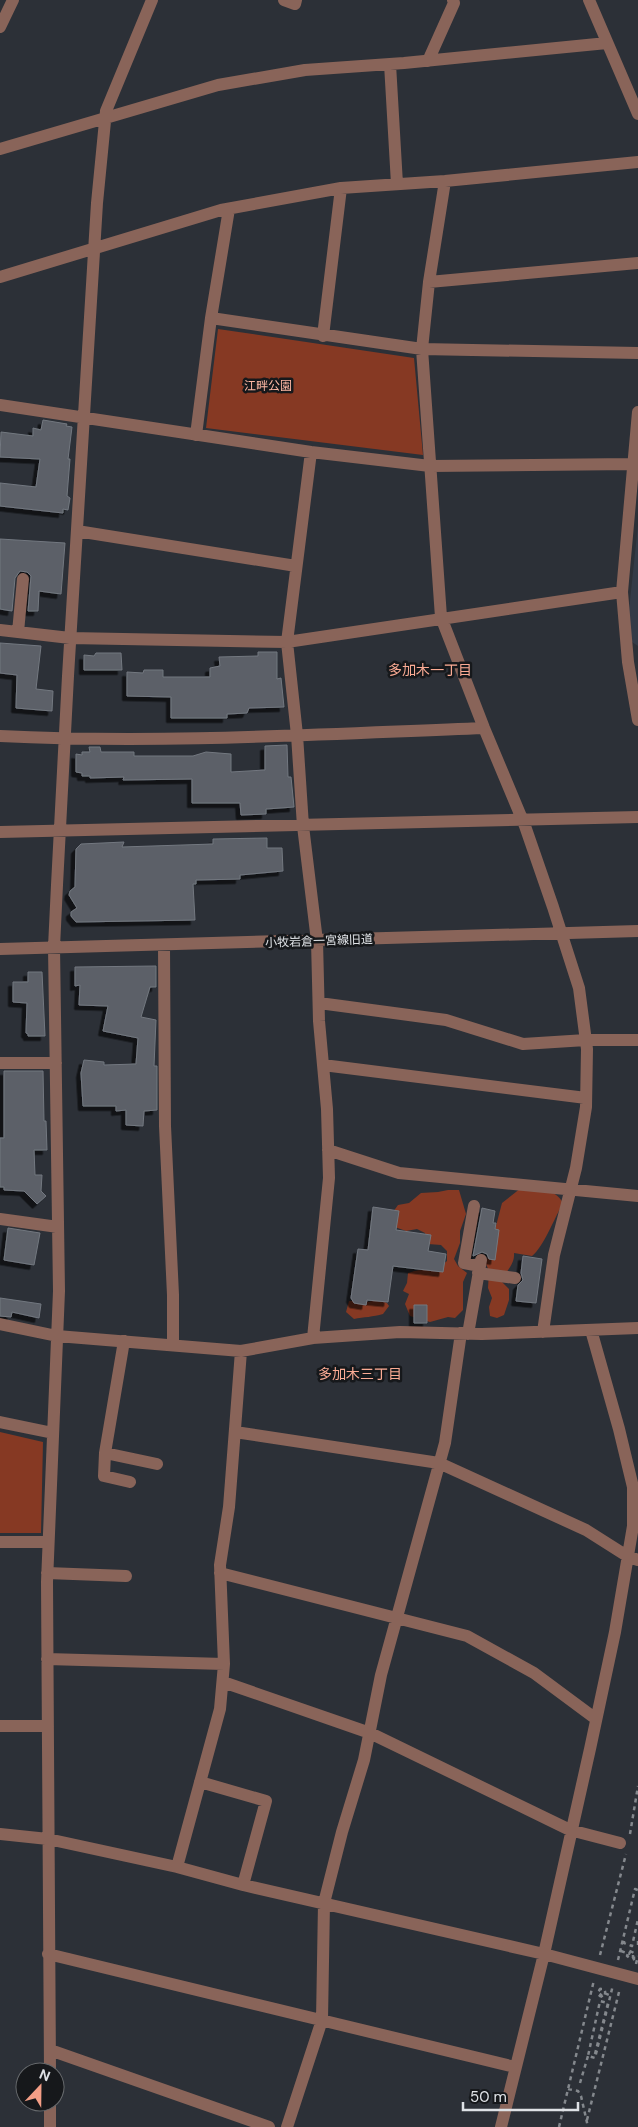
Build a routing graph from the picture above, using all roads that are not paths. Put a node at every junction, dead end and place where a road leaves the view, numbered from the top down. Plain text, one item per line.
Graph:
1 (13, 0) edge
2 (152, 0) edge
3 (284, 0) edge
4 (296, 0) edge
5 (453, 0) edge
6 (588, 0) edge
7 (0, 27) edge
8 (607, 43) junction
9 (428, 61) junction
10 (390, 64) junction
11 (638, 114) edge
12 (105, 119) junction
13 (0, 149) edge
14 (638, 162) edge
15 (445, 181) junction
16 (397, 184) junction
17 (341, 188) junction
18 (229, 209) junction
19 (94, 249) junction
20 (638, 263) edge
21 (0, 277) edge
22 (429, 282) junction
23 (211, 318) junction
24 (324, 336) junction
25 (422, 349) junction
26 (638, 352) edge
27 (0, 405) edge
28 (638, 412) edge
29 (84, 418) junction
30 (196, 435) junction
31 (311, 452) junction
32 (632, 464) junction
33 (430, 466) junction
34 (77, 531) junction
35 (296, 566) junction
36 (23, 579) dead end
37 (622, 592) junction
38 (441, 617) junction
39 (0, 630) edge
40 (18, 632) junction
41 (70, 638) junction
42 (287, 642) junction
43 (633, 663) edge
44 (638, 720) edge
45 (484, 728) junction
46 (297, 735) junction
47 (0, 736) edge
48 (64, 739) junction
49 (638, 817) edge
50 (522, 819) junction
51 (303, 826) junction
52 (60, 831) junction
53 (0, 832) edge
54 (638, 931) edge
55 (562, 933) junction
56 (317, 941) junction
57 (164, 945) junction
58 (54, 947) junction
59 (0, 949) edge
60 (319, 1003) junction
61 (586, 1040) junction
62 (638, 1040) edge
63 (0, 1063) edge
64 (56, 1063) junction
65 (323, 1065) junction
66 (586, 1098) junction
67 (328, 1150) junction
68 (571, 1190) junction
69 (638, 1196) edge
70 (474, 1206) dead end
71 (0, 1219) edge
72 (58, 1227) junction
73 (479, 1266) junction
74 (515, 1278) dead end
75 (0, 1324) edge
76 (638, 1328) edge
77 (591, 1330) junction
78 (543, 1332) junction
79 (464, 1333) junction
80 (58, 1336) junction
81 (313, 1338) junction
82 (124, 1341) junction
83 (173, 1344) junction
84 (241, 1351) junction
85 (0, 1422) edge
86 (235, 1432) junction
87 (53, 1433) junction
88 (106, 1453) junction
89 (439, 1463) junction
90 (157, 1464) dead end
91 (130, 1482) dead end
92 (0, 1542) edge
93 (48, 1542) junction
94 (633, 1558) edge
95 (47, 1573) junction
96 (220, 1573) junction
97 (126, 1576) dead end
98 (397, 1617) junction
99 (47, 1659) junction
100 (224, 1664) junction
101 (223, 1682) junction
102 (596, 1719) junction
103 (0, 1726) edge
104 (48, 1726) junction
105 (370, 1733) junction
106 (200, 1782) junction
107 (570, 1830) junction
108 (0, 1834) edge
109 (48, 1839) junction
110 (625, 1844) road end
111 (177, 1867) junction
112 (243, 1885) junction
113 (324, 1903) junction
114 (48, 1954) junction
115 (544, 1954) junction
116 (638, 1979) edge
117 (322, 2020) junction
118 (50, 2050) junction
119 (50, 2062) edge
120 (515, 2067) junction
121 (51, 2112) edge
122 (52, 2126) edge
123 (269, 2127) edge
124 (287, 2127) edge
125 (501, 2127) edge

1 - 7 street
2 - 12 street
3 - 4 street
5 - 9 street
6 - 8 street
8 - 9 street
8 - 11 street
9 - 10 street
10 - 12 street
10 - 16 street
12 - 13 street
12 - 19 street
14 - 15 street
15 - 16 street
15 - 22 street
16 - 17 street
17 - 18 street
17 - 24 street
18 - 19 street
18 - 23 street
19 - 21 street
19 - 29 street
20 - 22 street
22 - 25 street
23 - 24 street
23 - 30 street
24 - 25 street
25 - 26 street
25 - 33 street
27 - 29 street
28 - 32 street
29 - 30 street
29 - 34 street
30 - 31 street
31 - 33 street
31 - 35 street
32 - 33 street
32 - 37 street
33 - 38 street
34 - 35 street
34 - 41 street
35 - 42 street
36 - 40 street
37 - 38 street
37 - 43 street
38 - 42 street
38 - 45 street
39 - 40 street
40 - 41 street
41 - 42 street
41 - 48 street
42 - 46 street
43 - 44 street
45 - 46 street
45 - 50 street
46 - 48 street
46 - 51 street
47 - 48 street
48 - 52 street
49 - 50 street
50 - 51 street
50 - 55 street
51 - 52 street
51 - 56 street
52 - 53 street
52 - 58 street
54 - 55 street, 小牧岩倉一宮線旧道
55 - 56 street, 小牧岩倉一宮線旧道
55 - 61 street
56 - 57 street, 小牧岩倉一宮線旧道
56 - 60 street
57 - 58 street, 小牧岩倉一宮線旧道
57 - 83 street
58 - 59 street, 小牧岩倉一宮線旧道
58 - 64 street
60 - 61 street
60 - 65 street
61 - 62 street
61 - 66 street
63 - 64 street
64 - 72 street
65 - 66 street
65 - 67 street
66 - 68 street
67 - 68 street
67 - 81 street
68 - 69 street
68 - 78 street
70 - 73 street
71 - 72 street
72 - 80 street
73 - 74 street
73 - 79 street
75 - 80 street
76 - 77 street
77 - 78 street
77 - 94 street
78 - 79 street
79 - 81 street
79 - 89 street
80 - 82 street
80 - 87 street
81 - 84 street
82 - 83 street
82 - 88 street
83 - 84 street
84 - 86 street
85 - 87 street
86 - 89 street
86 - 96 street
87 - 93 street
88 - 90 street
88 - 91 street
89 - 94 street
89 - 98 street
92 - 93 street
93 - 95 street
94 - 102 street
95 - 97 street
95 - 99 street
96 - 98 street
96 - 100 street
98 - 102 street
98 - 105 street
99 - 100 street
99 - 104 street
100 - 101 street
101 - 105 street
101 - 106 street
102 - 107 street
103 - 104 street
104 - 109 street
105 - 107 street
105 - 113 street
106 - 111 street
106 - 112 street
107 - 110 street
107 - 115 street
108 - 109 street
109 - 111 street
109 - 114 street
111 - 112 street
112 - 113 street
113 - 115 street
113 - 117 street
114 - 117 street
114 - 118 street
115 - 116 street
115 - 120 street
117 - 120 street
117 - 124 street
118 - 119 street
118 - 123 street
120 - 125 street
121 - 122 street

